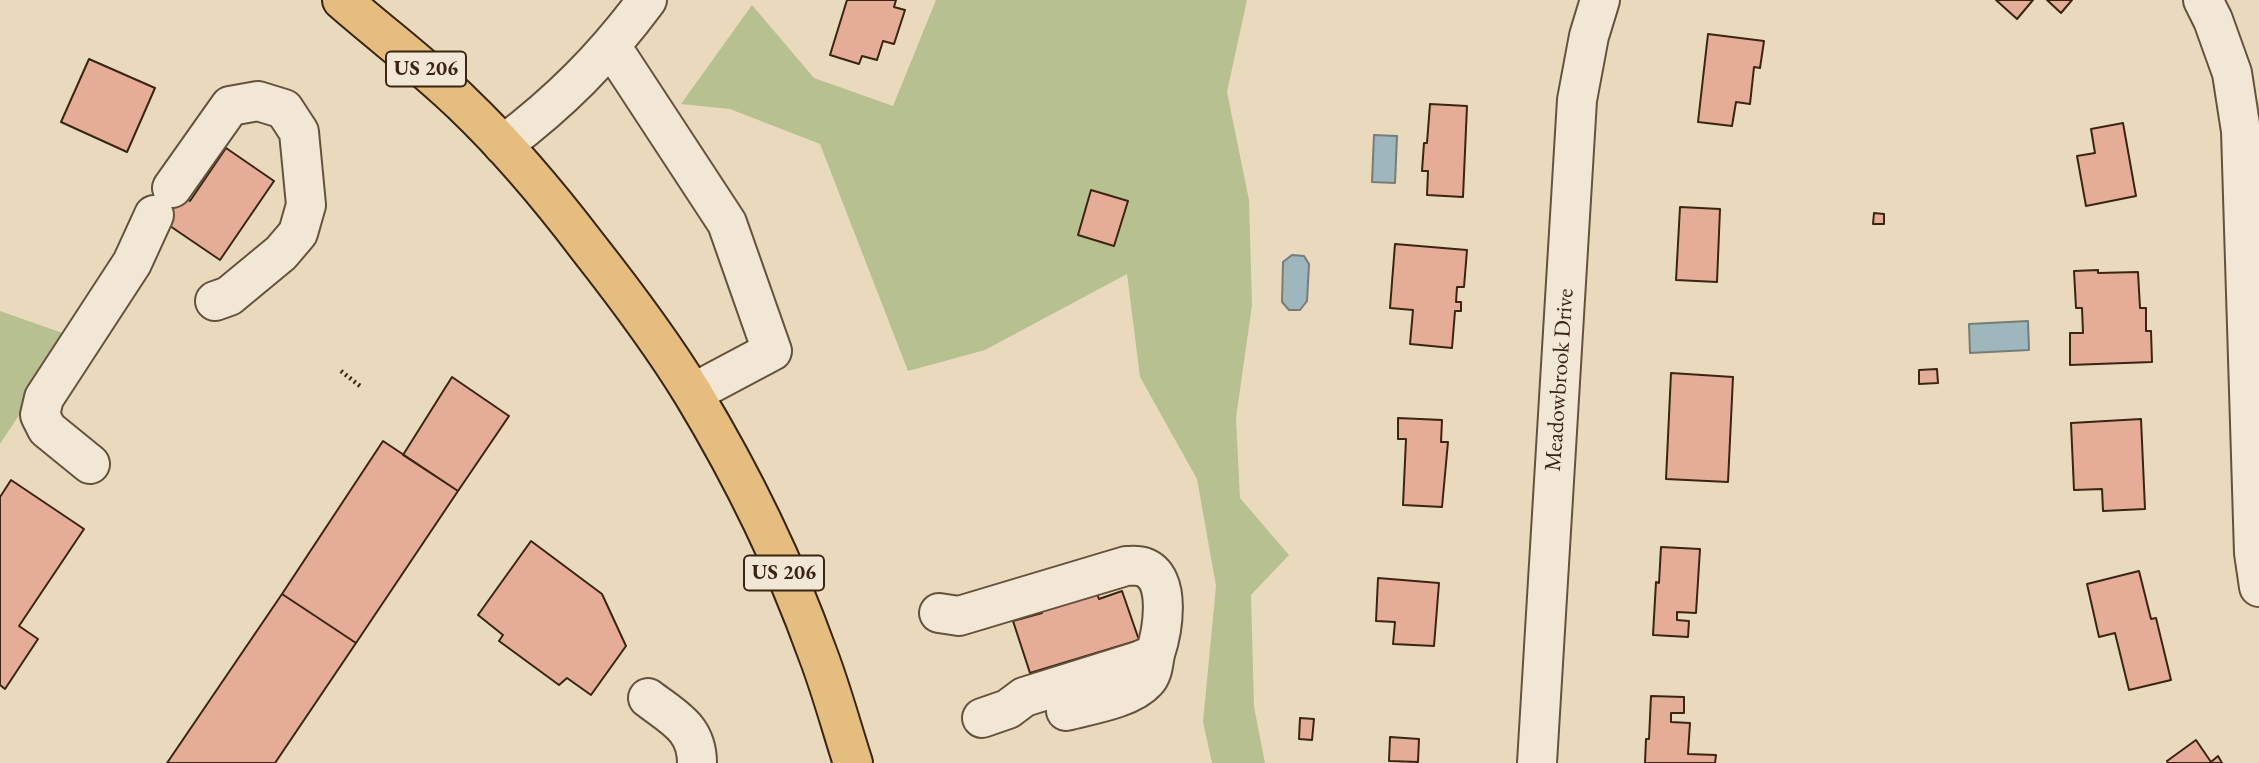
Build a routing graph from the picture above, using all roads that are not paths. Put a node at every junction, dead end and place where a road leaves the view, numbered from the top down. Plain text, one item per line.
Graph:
1 (342, 0) edge
2 (647, 0) edge
3 (1600, 0) edge
4 (2203, 0) edge
5 (611, 46) junction
6 (503, 145) junction
7 (215, 301) dead end
8 (693, 393) junction
9 (90, 464) dead end
10 (2259, 587) edge
11 (939, 613) dead end
12 (648, 698) dead end
13 (995, 713) dead end
14 (697, 763) edge
15 (853, 763) edge
16 (1537, 763) edge

1 - 6 main road, US 206
2 - 5 street
3 - 16 street, Meadowbrook Drive
4 - 10 street
5 - 6 street
5 - 8 street
6 - 8 main road, US 206
7 - 9 street
8 - 15 main road, US 206
11 - 13 street
12 - 14 street

